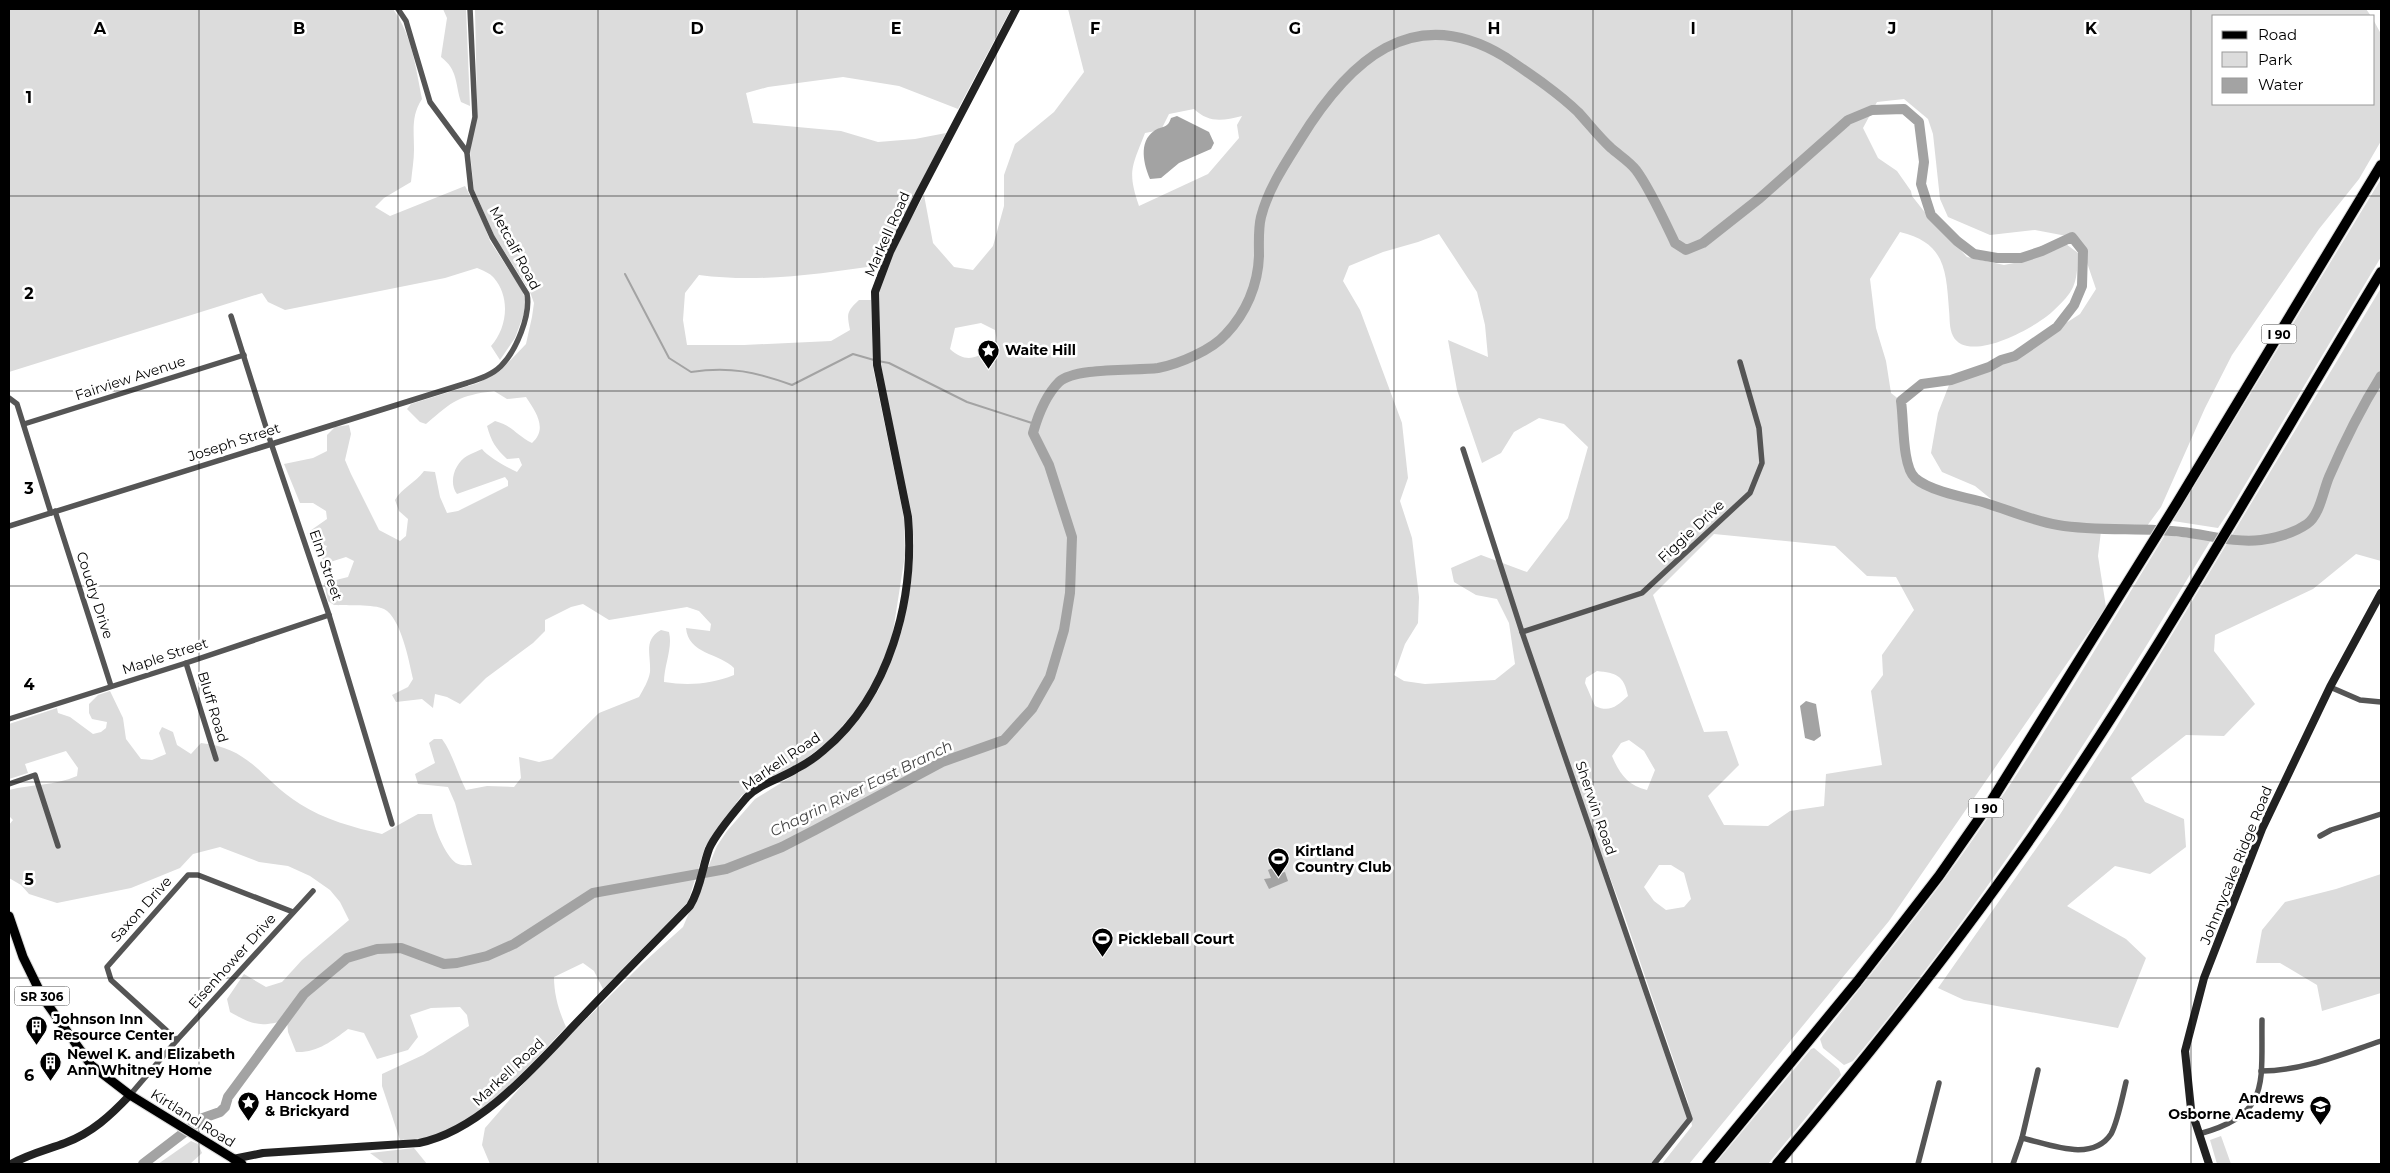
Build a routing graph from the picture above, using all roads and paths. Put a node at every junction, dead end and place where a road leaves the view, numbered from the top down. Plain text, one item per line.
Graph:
1 (398, 9) edge
2 (470, 9) edge
3 (1016, 9) edge
4 (467, 152) junction
5 (2381, 166) edge
6 (2381, 272) edge
7 (232, 316) dead end
8 (244, 355) junction
9 (1740, 362) dead end
10 (467, 383) joint
11 (9, 398) edge
12 (24, 424) junction
13 (271, 443) junction
14 (1463, 449) dead end
15 (53, 512) junction
16 (9, 526) edge
17 (2381, 593) edge
18 (329, 615) junction
19 (1522, 632) junction
20 (186, 663) junction
21 (111, 686) junction
22 (2330, 687) junction
23 (2381, 702) edge
24 (9, 719) edge
25 (216, 759) dead end
26 (9, 784) edge
27 (2381, 814) edge
28 (392, 824) dead end
29 (2320, 836) dead end
30 (58, 846) dead end
31 (313, 891) dead end
32 (293, 912) junction
33 (9, 916) edge
34 (2262, 1020) dead end
35 (177, 1040) junction
36 (2381, 1041) edge
37 (2038, 1070) dead end
38 (2261, 1071) junction
39 (2126, 1082) dead end
40 (1939, 1083) dead end
41 (130, 1095) junction
42 (2199, 1134) junction
43 (2022, 1138) junction
44 (233, 1159) junction
45 (24, 1160) edge
46 (11, 1164) edge
47 (242, 1164) edge
48 (1654, 1164) edge
49 (1707, 1164) edge
50 (1777, 1164) edge
51 (1918, 1164) edge
52 (2013, 1164) edge
53 (2209, 1164) edge

1 - 4 street
2 - 4 street, Metcalf Road
3 - 44 street, Markell Road
4 - 10 street, Metcalf Road
5 - 49 highway, I 90
6 - 50 highway
7 - 8 street, Elm Street
8 - 12 street, Fairview Avenue
8 - 13 street, Elm Street
9 - 19 street, Figgie Drive
10 - 13 street, Joseph Street
11 - 12 street, Coudry Drive
12 - 15 street, Coudry Drive
13 - 15 street, Joseph Street
13 - 18 street, Elm Street
14 - 19 street, Sherwin Road
15 - 16 street, Joseph Street
15 - 21 street, Coudry Drive
17 - 22 street, Johnnycake Ridge Road
18 - 20 street, Maple Street
18 - 28 street, Elm Street
19 - 48 street, Sherwin Road
20 - 21 street, Maple Street
20 - 25 street, Bluff Road
21 - 24 street, Maple Street
22 - 23 street
22 - 42 street, Johnnycake Ridge Road
26 - 30 street
27 - 29 street
31 - 32 street, Eisenhower Drive
32 - 35 street, Eisenhower Drive
32 - 35 street, Saxon Drive
33 - 41 main road, SR 306
34 - 38 street
35 - 41 street, Eisenhower Drive
36 - 38 street
37 - 43 street
38 - 42 street
39 - 43 street
40 - 51 street
41 - 44 main road, Kirtland Road
41 - 45 street
42 - 53 street, Johnnycake Ridge Road
43 - 52 street
44 - 47 main road, Kirtland Road
45 - 46 street

